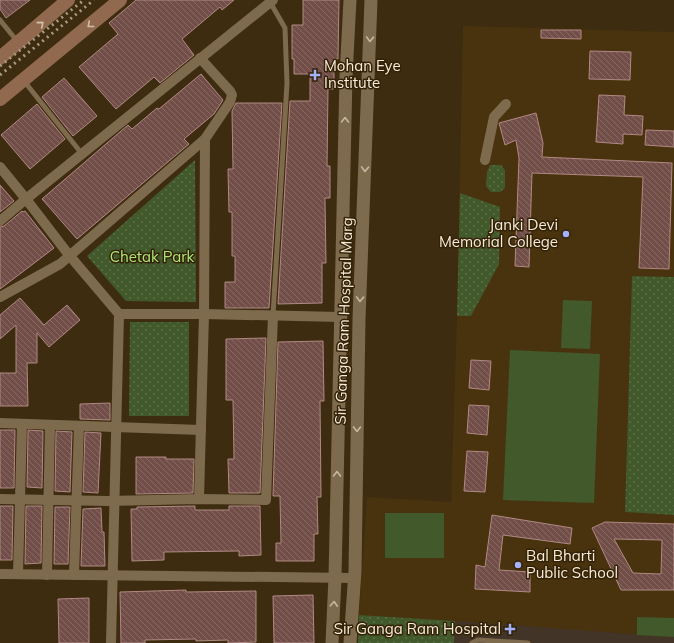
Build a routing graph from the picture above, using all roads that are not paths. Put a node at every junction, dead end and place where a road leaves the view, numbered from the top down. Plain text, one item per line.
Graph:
1 (68, 0) edge
2 (120, 0) edge
3 (350, 0) edge
4 (371, 0) edge
5 (271, 1) edge
6 (0, 20) edge
7 (19, 42) junction
8 (0, 58) edge
9 (200, 58) junction
10 (23, 80) junction
11 (0, 99) edge
12 (506, 104) dead end
13 (205, 139) junction
14 (82, 154) junction
15 (485, 160) dead end
16 (0, 167) edge
17 (26, 199) junction
18 (0, 221) edge
19 (69, 255) junction
20 (0, 297) edge
21 (119, 314) junction
22 (204, 314) junction
23 (273, 315) junction
24 (340, 317) junction
25 (359, 319) junction
26 (0, 423) edge
27 (22, 424) junction
28 (50, 425) junction
29 (79, 426) junction
30 (116, 427) junction
31 (201, 430) junction
32 (0, 499) edge
33 (199, 499) junction
34 (20, 500) junction
35 (49, 500) junction
36 (76, 500) junction
37 (114, 500) junction
38 (0, 574) edge
39 (18, 574) junction
40 (47, 575) junction
41 (74, 575) junction
42 (112, 576) junction
43 (335, 577) junction
44 (354, 578) junction
45 (111, 643) edge
46 (332, 643) edge
47 (350, 643) edge
48 (472, 643) edge
49 (528, 643) edge

7 -> 1 main road
2 -> 10 main road
24 -> 3 street, Sir Ganga Ram Hospital Marg
4 -> 25 street, Sir Ganga Ram Hospital Marg
5 - 9 street
5 - 23 lane
6 - 7 lane
7 - 8 main road
9 - 13 street
9 - 14 street
10 - 11 main road
10 - 14 lane
12 - 15 street
13 - 19 street
13 - 22 street
14 - 17 street
16 - 17 street
17 - 18 street
17 - 19 street
19 - 20 street
19 - 21 street
21 - 22 street
21 - 30 street
22 - 23 street
22 - 31 street
23 - 24 street
23 - 33 street
24 - 25 street
43 -> 24 street, Sir Ganga Ram Hospital Marg
25 -> 44 street, Sir Ganga Ram Hospital Marg
26 - 27 street
27 - 28 street
27 - 34 street
28 - 29 street
28 - 35 street
29 - 30 street
29 - 36 street
30 - 31 street
30 - 37 street
31 - 33 street
32 - 34 street
33 - 37 street
34 - 35 street
34 - 39 street
35 - 36 street
35 - 40 street
36 - 37 street
36 - 41 street
37 - 42 street
38 - 39 street
39 - 40 street
40 - 41 street
41 - 42 street
42 - 43 street
42 - 45 street
43 - 44 street
46 -> 43 street, Sir Ganga Ram Hospital Marg
44 - 47 street, Sir Ganga Ram Hospital Marg
48 - 49 lane

